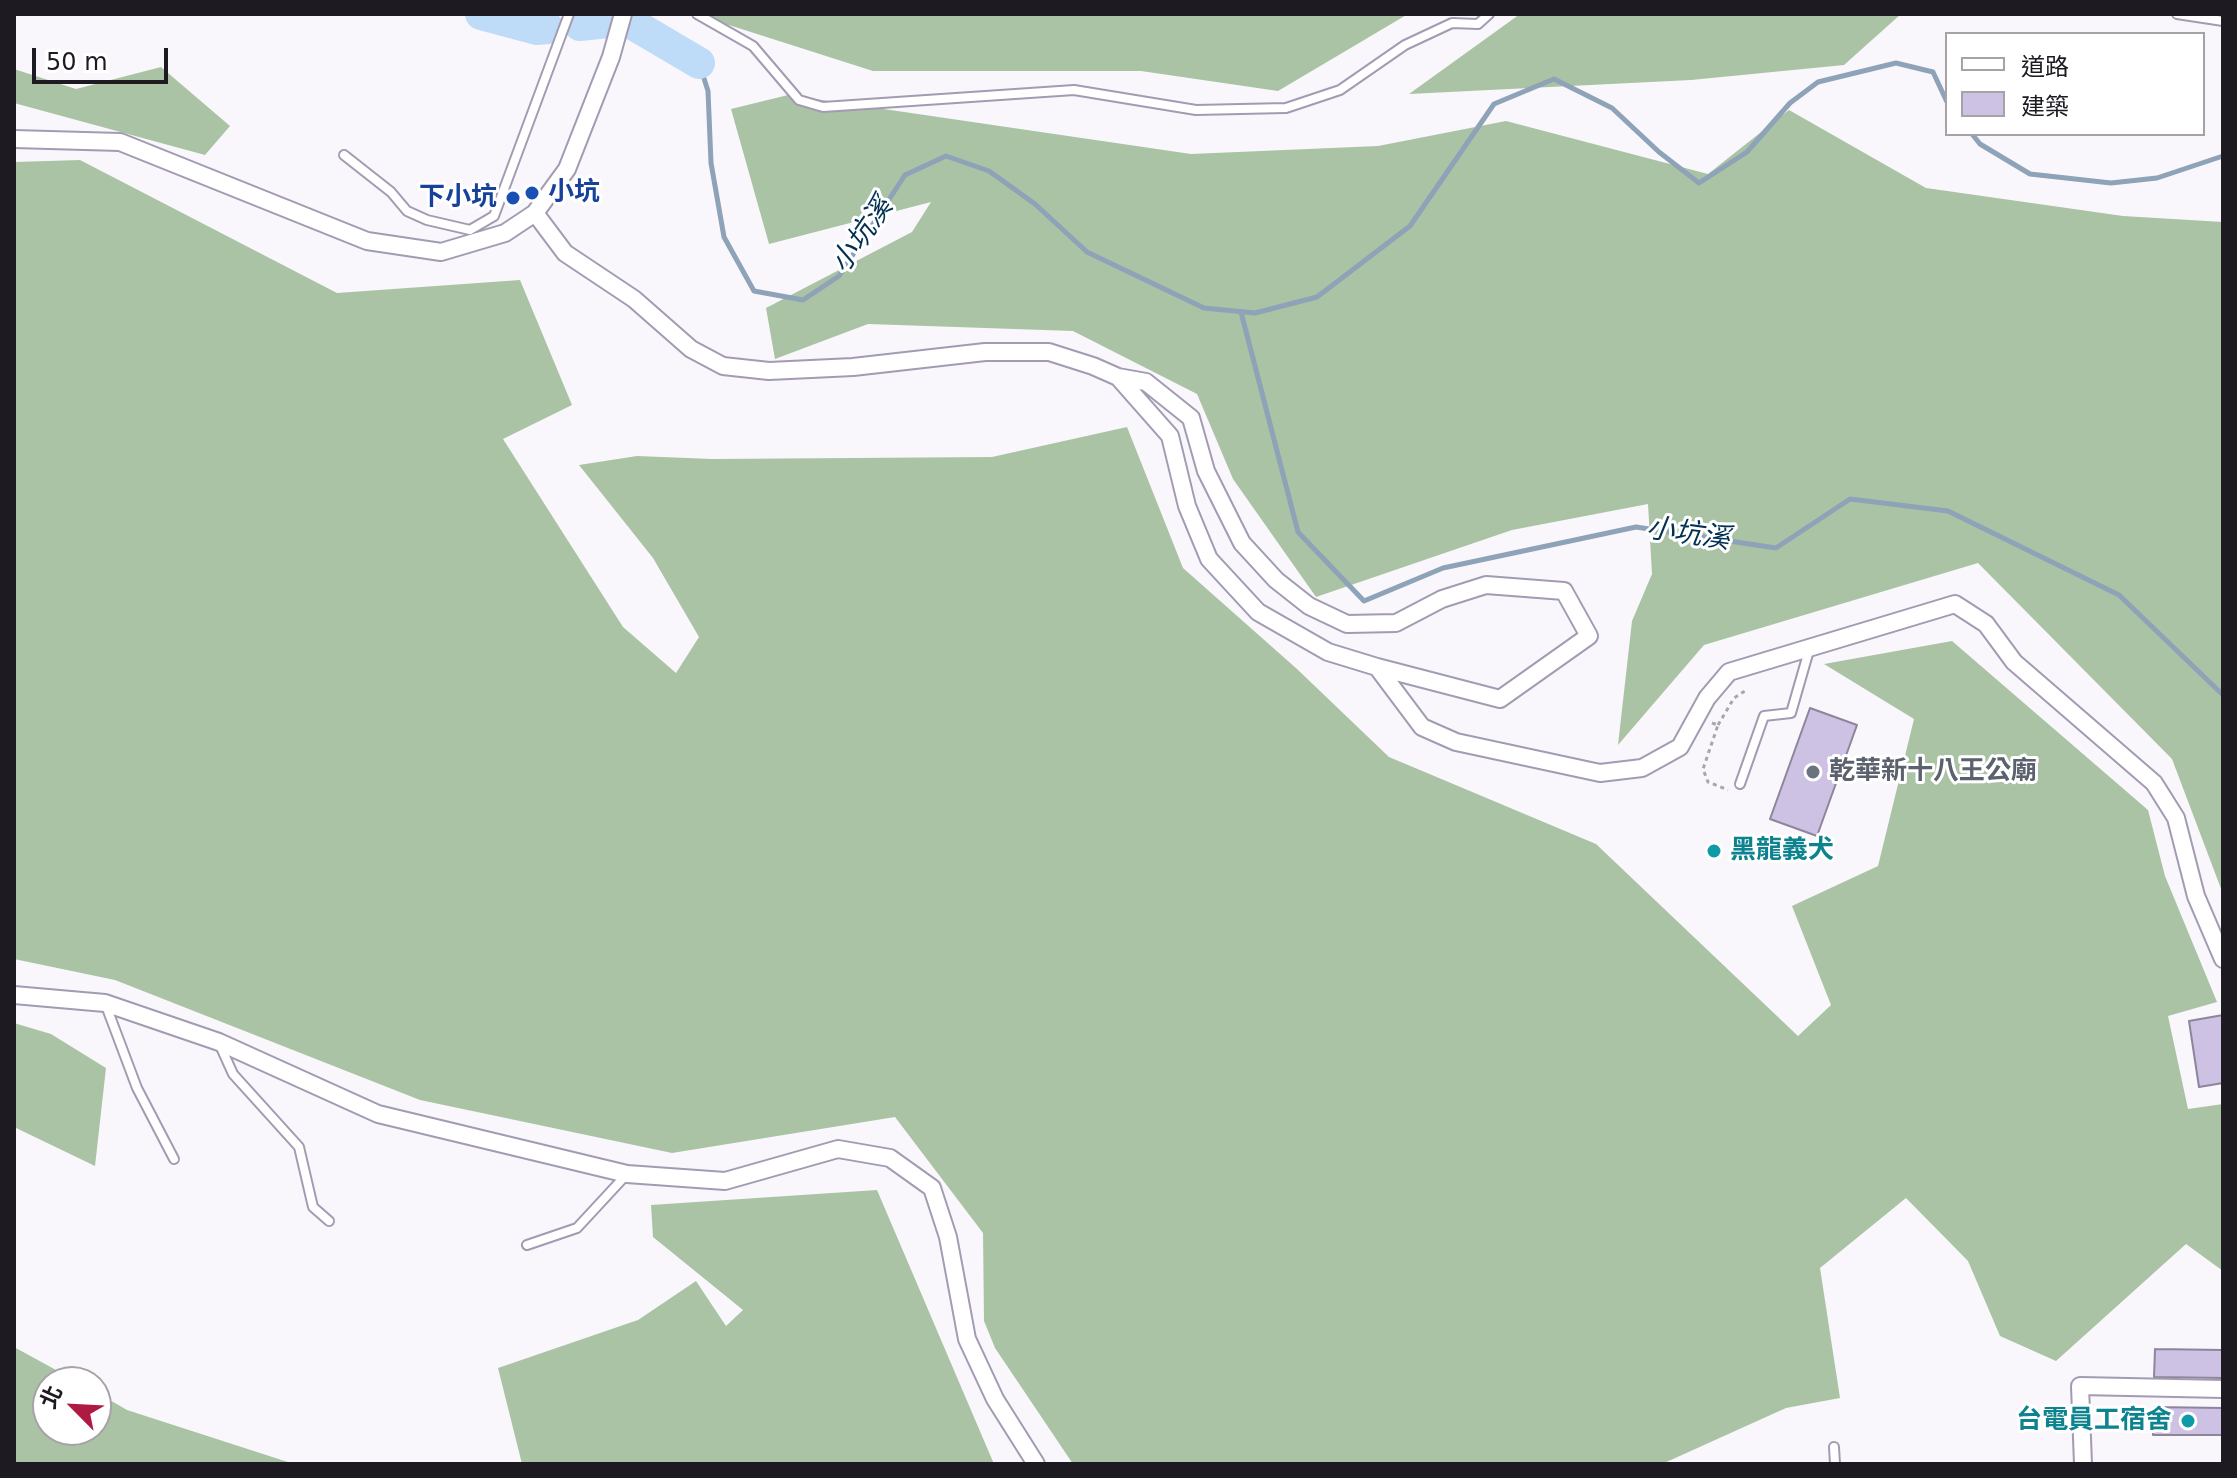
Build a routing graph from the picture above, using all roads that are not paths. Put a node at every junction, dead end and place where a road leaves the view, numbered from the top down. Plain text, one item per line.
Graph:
1 (569, 14) edge
2 (623, 14) edge
3 (697, 14) edge
4 (1489, 14) edge
5 (2177, 14) edge
6 (2223, 21) edge
7 (14, 139) edge
8 (344, 155) dead end
9 (535, 213) junction
10 (472, 236) junction
11 (1118, 377) junction
12 (1810, 647) junction
13 (1377, 667) junction
14 (1740, 784) dead end
15 (2223, 959) edge
16 (14, 995) edge
17 (105, 1003) junction
18 (219, 1042) junction
19 (174, 1159) dead end
20 (627, 1174) junction
21 (329, 1221) dead end
22 (527, 1245) dead end
23 (2223, 1389) edge
24 (1834, 1447) dead end
25 (1036, 1464) edge
26 (1835, 1464) edge
27 (2083, 1464) edge

1 - 10 lane
2 - 9 street
3 - 4 lane
5 - 6 lane
7 - 10 street
8 - 10 lane
9 - 10 street
9 - 11 street
11 - 13 street
11 - 13 street
12 - 13 street
12 - 14 lane
12 - 15 street
16 - 17 street
17 - 18 street
17 - 19 lane
18 - 20 street
18 - 21 lane
20 - 22 lane
20 - 25 street
23 - 27 street
24 - 26 lane

